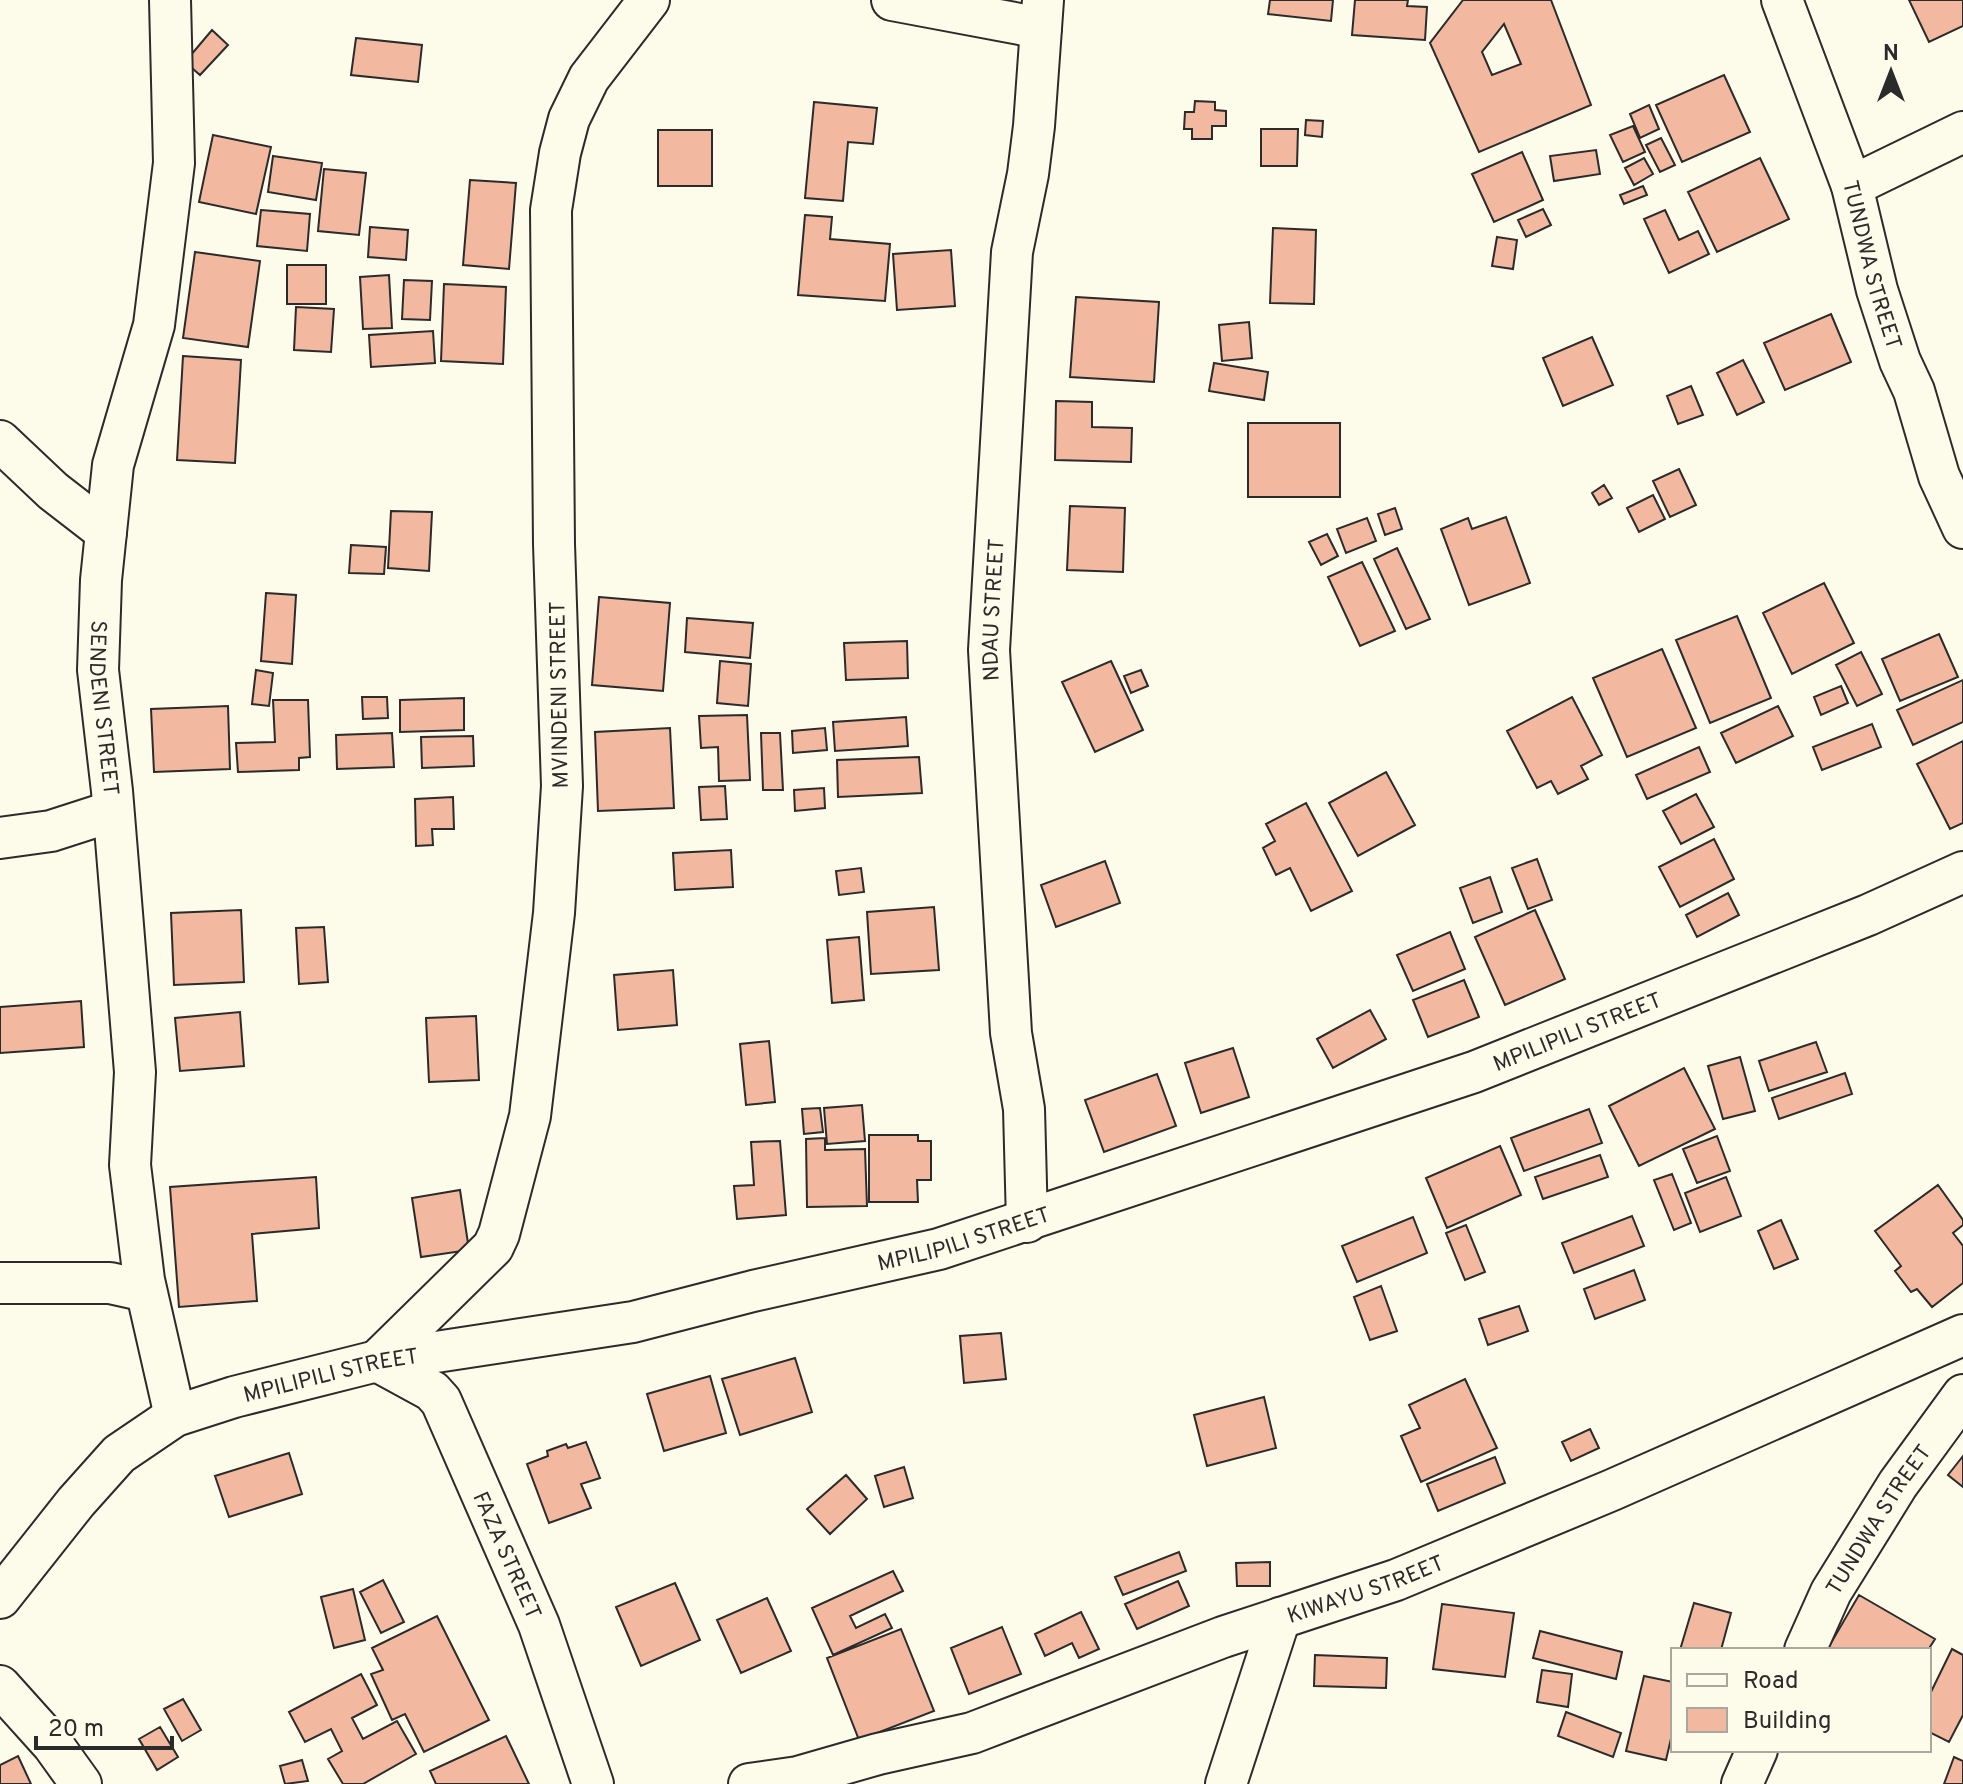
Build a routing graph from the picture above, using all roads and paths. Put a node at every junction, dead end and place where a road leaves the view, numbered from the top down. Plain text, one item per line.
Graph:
1 (170, 0) edge
2 (649, 0) edge
3 (892, 0) edge
4 (1782, 0) edge
5 (1042, 14) edge
6 (1963, 132) edge
7 (1852, 186) junction
8 (0, 441) edge
9 (1963, 528) edge
10 (106, 532) junction
11 (113, 811) junction
12 (0, 838) edge
13 (1963, 872) edge
14 (1027, 1222) junction
15 (0, 1283) edge
16 (146, 1291) junction
17 (1963, 1335) edge
18 (377, 1361) junction
19 (1963, 1395) edge
20 (175, 1416) junction
21 (0, 1598) edge
22 (1280, 1618) junction
23 (1806, 1648) edge
24 (0, 1686) edge
25 (1756, 1752) edge
26 (878, 1754) junction
27 (81, 1784) edge
28 (593, 1784) edge
29 (749, 1784) edge
30 (838, 1784) edge
31 (1226, 1784) edge
32 (1742, 1784) edge

1 - 10 street, SENDENI STREET
2 - 18 street, MVINDENI STREET
3 - 5 street
4 - 7 street, TUNDWA STREET
5 - 14 street, NDAU STREET
6 - 7 street
7 - 9 street, TUNDWA STREET
8 - 10 street
10 - 11 street, SENDENI STREET
11 - 12 street
11 - 16 street, SENDENI STREET
13 - 14 street, MPILIPILI STREET
14 - 18 street, MPILIPILI STREET
15 - 16 street
16 - 20 street, SENDENI STREET
17 - 22 street, KIWAYU STREET
18 - 20 street, MPILIPILI STREET
18 - 28 street, FAZA STREET
19 - 23 street, TUNDWA STREET
20 - 21 street, MPILIPILI STREET
22 - 26 street, KIWAYU STREET
22 - 31 street
24 - 27 street
25 - 32 street
26 - 29 street, KIWAYU STREET
26 - 30 street

